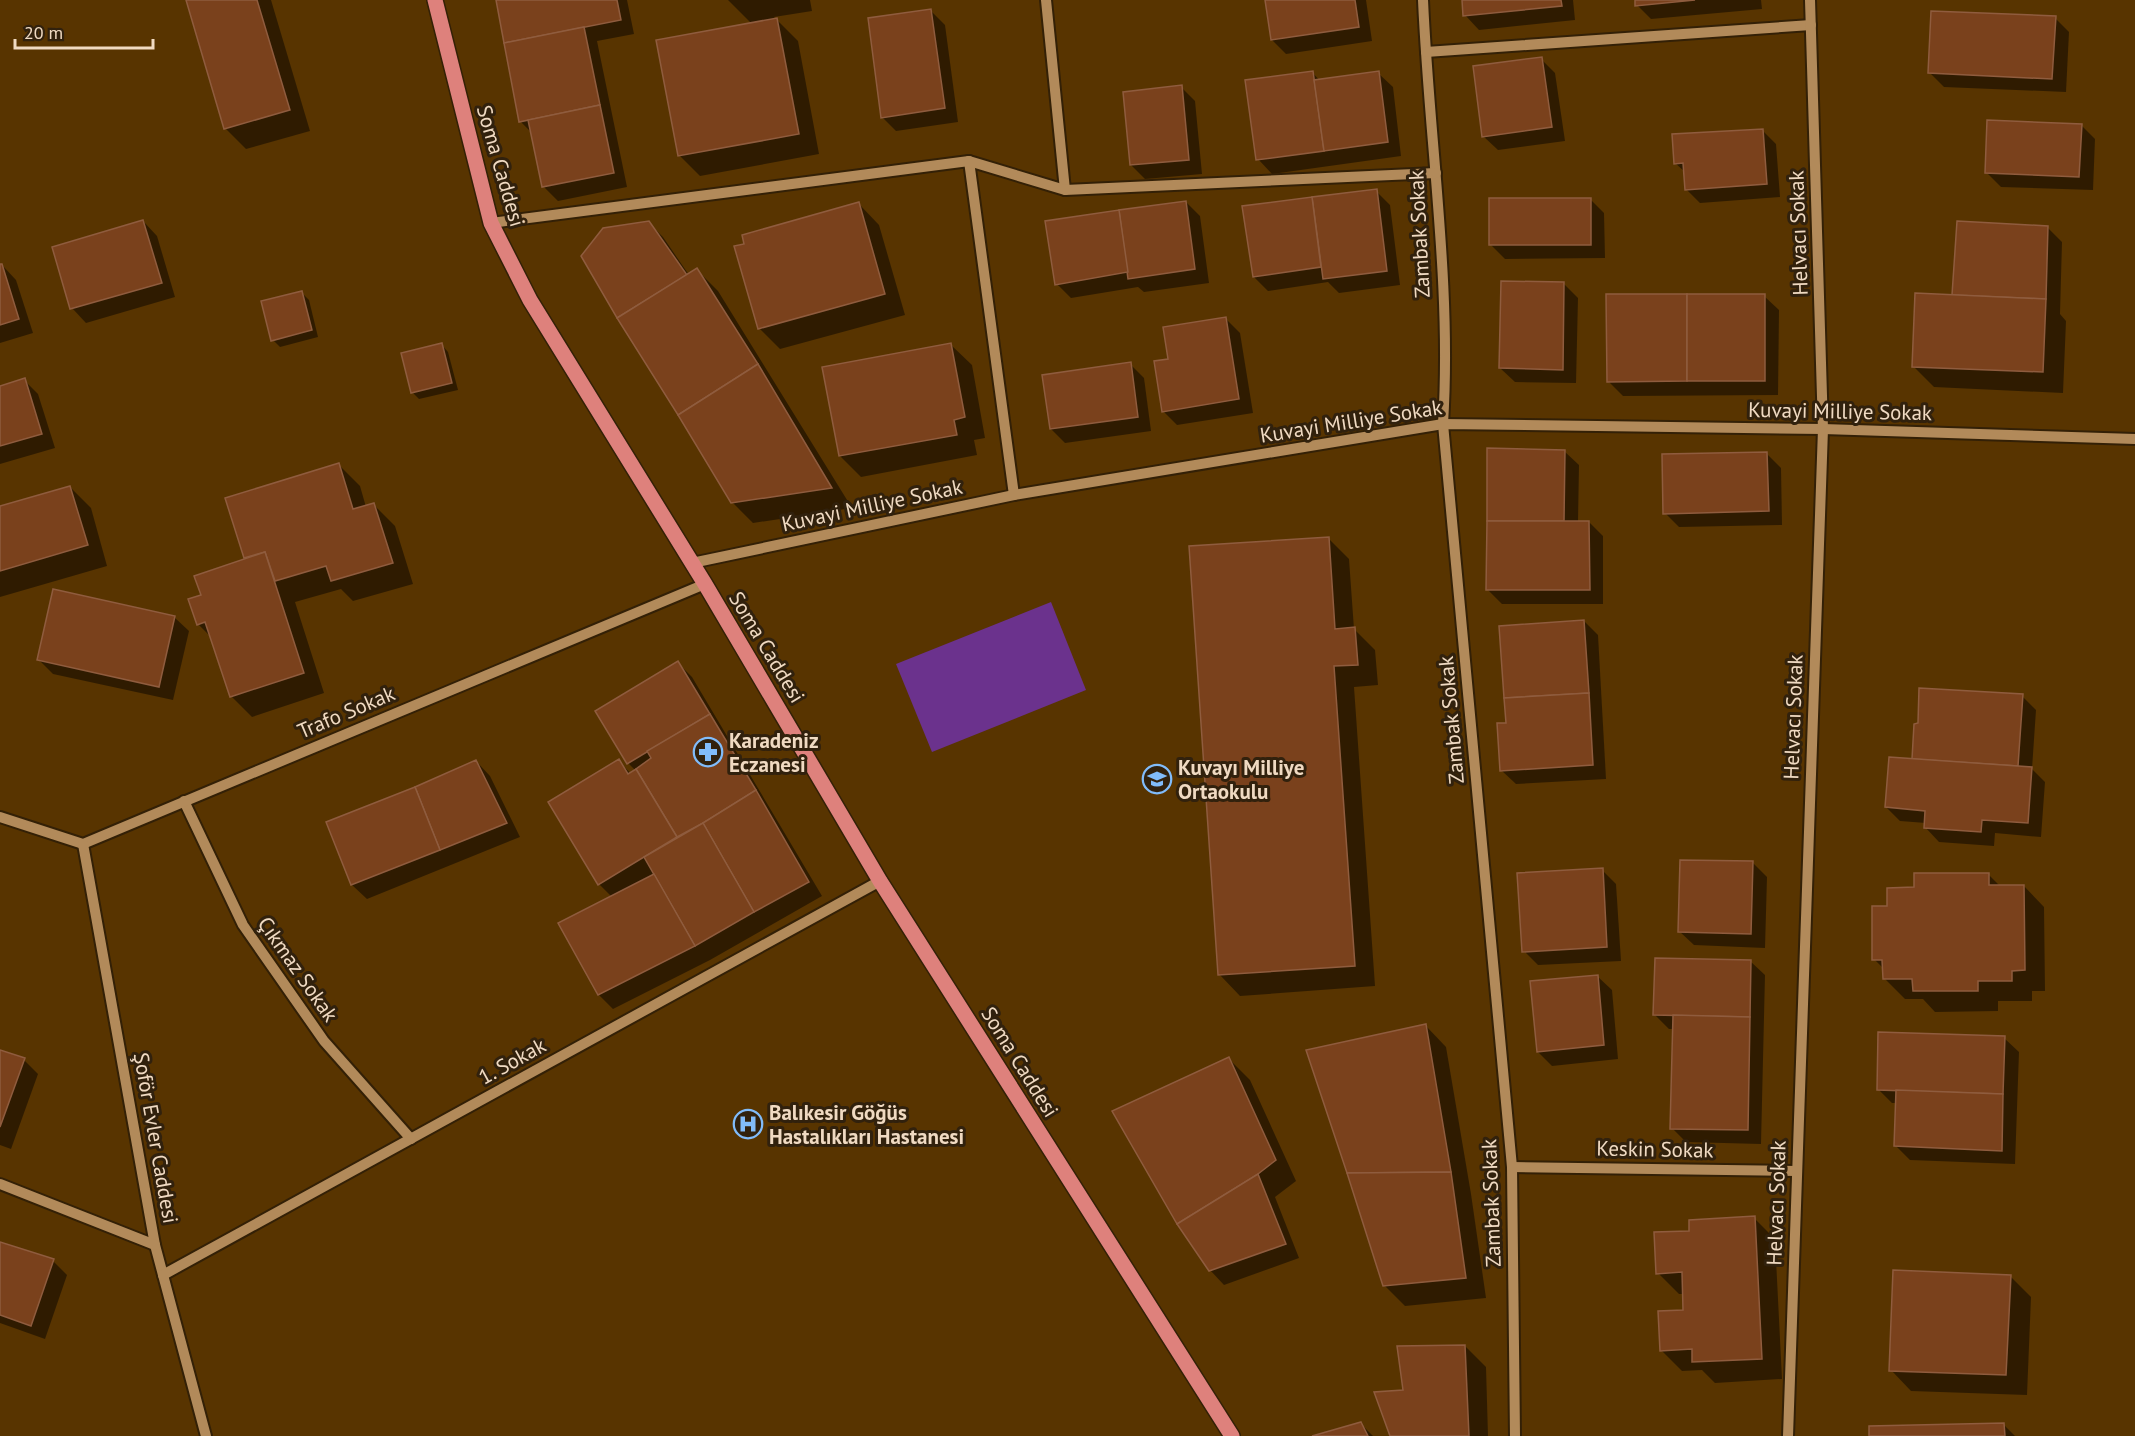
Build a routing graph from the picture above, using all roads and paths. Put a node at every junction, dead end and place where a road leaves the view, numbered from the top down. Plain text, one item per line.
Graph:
1 (435, 0) edge
2 (1046, 0) edge
3 (1424, 0) edge
4 (1810, 0) edge
5 (1811, 25) junction
6 (1426, 52) junction
7 (969, 161) junction
8 (1436, 173) junction
9 (1065, 190) junction
10 (490, 223) junction
11 (1443, 424) junction
12 (1823, 429) junction
13 (2135, 439) edge
14 (1014, 495) junction
15 (692, 563) junction
16 (705, 584) junction
17 (184, 801) junction
18 (0, 817) edge
19 (83, 844) junction
20 (880, 881) junction
21 (411, 1139) junction
22 (1512, 1167) junction
23 (1797, 1171) junction
24 (0, 1184) edge
25 (155, 1245) junction
26 (162, 1275) junction
27 (206, 1436) edge
28 (1232, 1436) edge
29 (1515, 1436) edge
30 (1788, 1436) edge

1 - 10 main road, Soma Caddesi
2 - 9 street
3 - 6 street, Zambak Sokak
4 - 5 street, Helvacı Sokak
5 - 6 street
5 - 12 street, Helvacı Sokak
6 - 8 street, Zambak Sokak
7 - 9 street
7 - 10 street
7 - 14 street
8 - 9 street
8 - 11 street, Zambak Sokak
10 - 15 main road, Soma Caddesi
11 - 12 street, Kuvayi Milliye Sokak
11 - 14 street, Kuvayi Milliye Sokak
11 - 22 street, Zambak Sokak
12 - 13 street, Kuvayi Milliye Sokak
12 - 23 street, Helvacı Sokak
14 - 15 street, Kuvayi Milliye Sokak
15 - 16 main road, Soma Caddesi
16 - 17 street, Trafo Sokak
16 - 20 main road, Soma Caddesi
17 - 19 street, Trafo Sokak
17 - 21 street, Çıkmaz Sokak
18 - 19 street
19 - 25 street, Şoför Evler Caddesi
20 - 21 street, 1. Sokak
20 - 28 main road, Soma Caddesi
21 - 26 street, 1. Sokak
22 - 23 street, Keskin Sokak
22 - 29 street, Zambak Sokak
23 - 30 street, Helvacı Sokak
24 - 25 street
25 - 26 street, Şoför Evler Caddesi
26 - 27 street, Şoför Evler Caddesi

